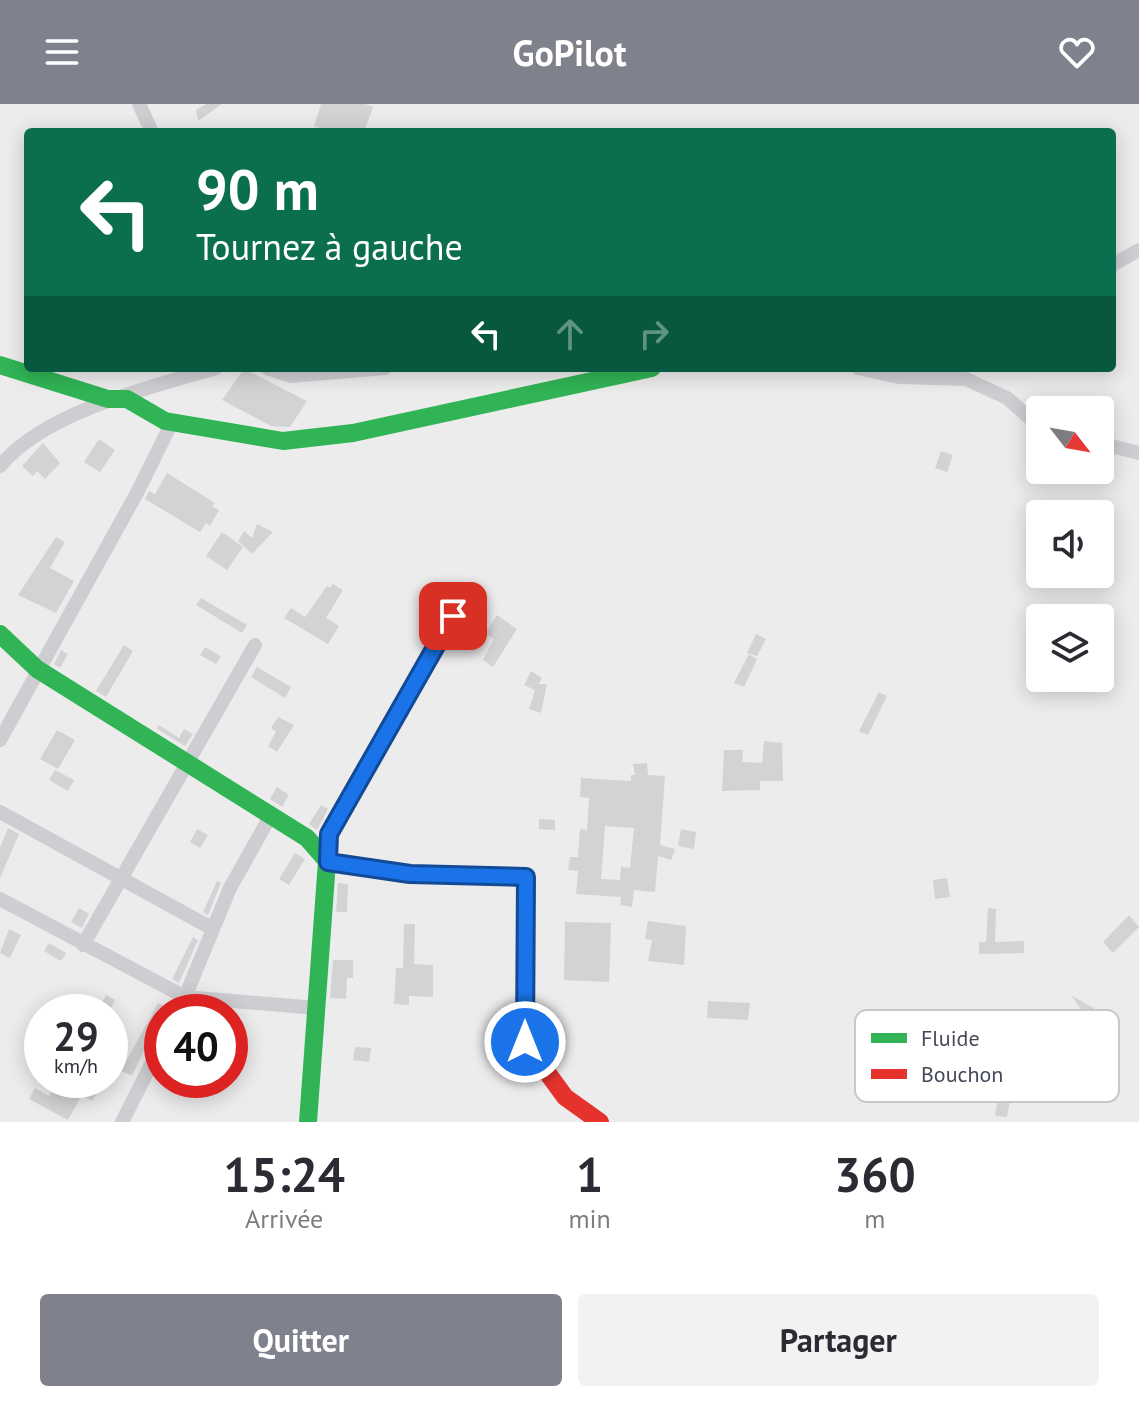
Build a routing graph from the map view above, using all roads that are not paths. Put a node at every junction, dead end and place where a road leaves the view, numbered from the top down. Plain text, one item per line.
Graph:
1 (139, 104) edge
2 (150, 128) edge
3 (1139, 250) edge
4 (1116, 263) edge
5 (0, 365) edge
6 (202, 372) edge
7 (279, 372) edge
8 (338, 372) edge
9 (634, 372) edge
10 (876, 372) edge
11 (108, 399) junction
12 (1026, 415) edge
13 (172, 422) junction
14 (1114, 447) edge
15 (1139, 453) edge
16 (0, 466) edge
17 (453, 616) dead end
18 (0, 634) edge
19 (255, 645) dead end
20 (37, 669) junction
21 (0, 740) edge
22 (188, 765) junction
23 (0, 812) edge
24 (271, 815) junction
25 (328, 862) junction
26 (124, 878) junction
27 (0, 899) edge
28 (213, 929) junction
29 (83, 945) junction
30 (179, 994) edge
31 (186, 994) edge
32 (248, 1002) edge
33 (317, 1008) junction
34 (144, 1079) edge
35 (122, 1122) edge
36 (308, 1122) edge
37 (600, 1122) edge

1 - 2 street
3 - 4 street
5 - 11 street
6 - 11 street
7 - 8 street
9 - 13 street
10 - 12 street
11 - 13 street
11 - 16 street
13 - 20 street
14 - 15 street
17 - 25 street
18 - 20 street
19 - 22 street
20 - 21 street
20 - 22 street
22 - 24 street
22 - 26 street
23 - 26 street
24 - 25 street
24 - 28 street
25 - 33 street
25 - 37 street
26 - 28 street
26 - 29 street
27 - 29 street
28 - 31 street
29 - 30 street
32 - 33 street
33 - 36 street
34 - 35 street

